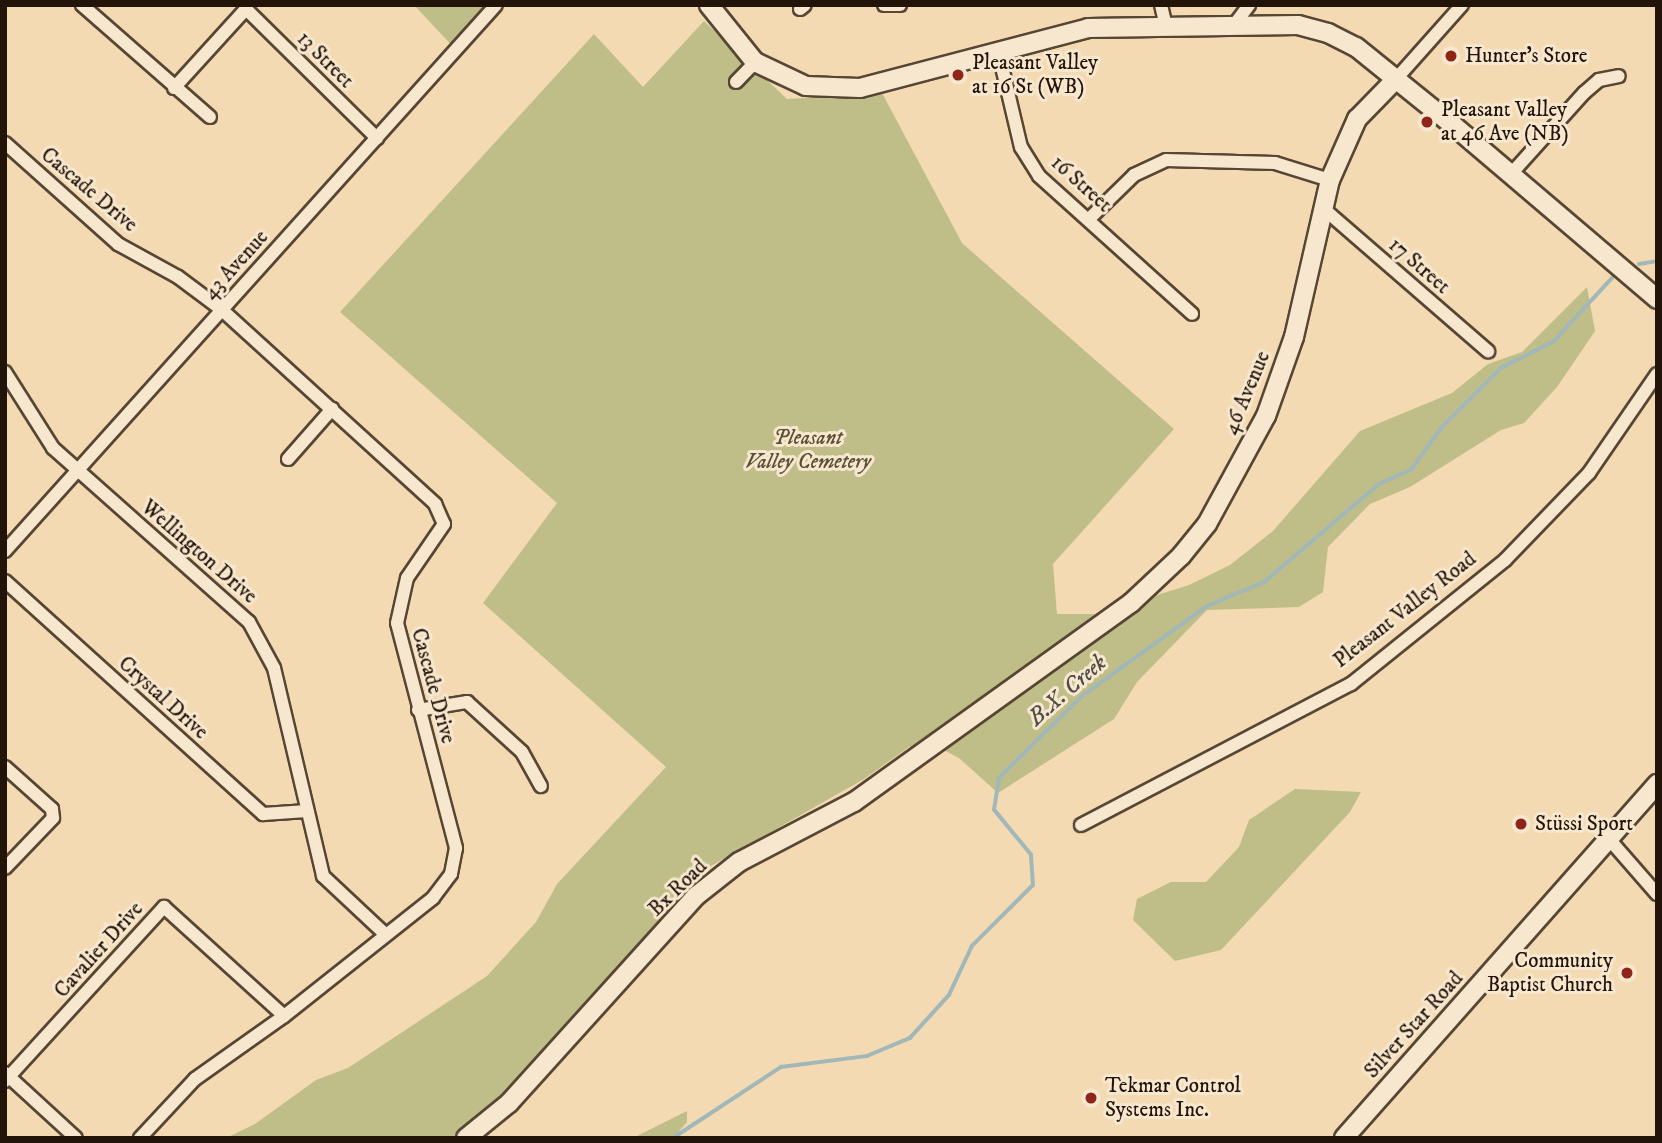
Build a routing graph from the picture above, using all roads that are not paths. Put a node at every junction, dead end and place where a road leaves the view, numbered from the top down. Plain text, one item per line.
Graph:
1 (82, 5) edge
2 (496, 5) edge
3 (709, 5) edge
4 (884, 5) edge
5 (900, 5) edge
6 (1161, 5) edge
7 (1248, 5) edge
8 (1462, 5) edge
9 (1234, 25) junction
10 (1166, 26) junction
11 (998, 50) junction
12 (755, 62) junction
13 (1619, 76) dead end
14 (1396, 79) junction
15 (736, 82) dead end
16 (174, 88) junction
17 (210, 117) dead end
18 (377, 138) junction
19 (5, 143) edge
20 (1511, 174) junction
21 (1330, 180) junction
22 (1325, 210) junction
23 (1090, 218) junction
24 (1657, 299) edge
25 (221, 309) junction
26 (1192, 314) dead end
27 (1488, 351) dead end
28 (5, 372) edge
29 (1657, 374) edge
30 (332, 409) junction
31 (288, 459) dead end
32 (78, 471) junction
33 (5, 551) edge
34 (5, 581) edge
35 (418, 710) junction
36 (964, 723) joint
37 (5, 767) edge
38 (1657, 784) edge
39 (541, 786) dead end
40 (307, 811) junction
41 (1081, 825) dead end
42 (1609, 839) junction
43 (5, 868) edge
44 (1657, 894) edge
45 (386, 935) junction
46 (284, 1016) junction
47 (7, 1077) edge
48 (76, 1138) edge
49 (140, 1138) edge
50 (466, 1138) edge
51 (1344, 1138) edge

1 - 16 street
2 - 18 street, 43 Avenue
3 - 12 street
4 - 5 street
6 - 10 street
7 - 9 street
8 - 14 street, 46 Avenue
9 - 10 street
9 - 14 street
10 - 11 street
11 - 12 street
11 - 23 street, 16 Street
12 - 15 street
13 - 20 street
14 - 20 street
14 - 21 street, 46 Avenue
16 - 17 street
16 - 18 street, 13 Street
18 - 25 street, 43 Avenue
19 - 25 street, Cascade Drive
20 - 24 street
21 - 22 street, 46 Avenue
21 - 23 street
22 - 27 street, 17 Street
22 - 36 street, 46 Avenue
23 - 26 street, 16 Street
25 - 30 street, Cascade Drive
25 - 32 street, 43 Avenue
28 - 32 street, Wellington Drive
29 - 41 street, Pleasant Valley Road
30 - 31 street
30 - 35 street, Cascade Drive
32 - 33 street, 43 Avenue
32 - 40 street, Wellington Drive
34 - 40 street, Crystal Drive
35 - 39 street
35 - 45 street, Cascade Drive
36 - 50 street, Bx Road
37 - 43 street
38 - 42 street, Silver Star Road
40 - 45 street, Wellington Drive
42 - 44 street
42 - 51 street, Silver Star Road
45 - 46 street, Cascade Drive
46 - 47 street, Cavalier Drive
46 - 49 street, Cascade Drive
47 - 48 street

